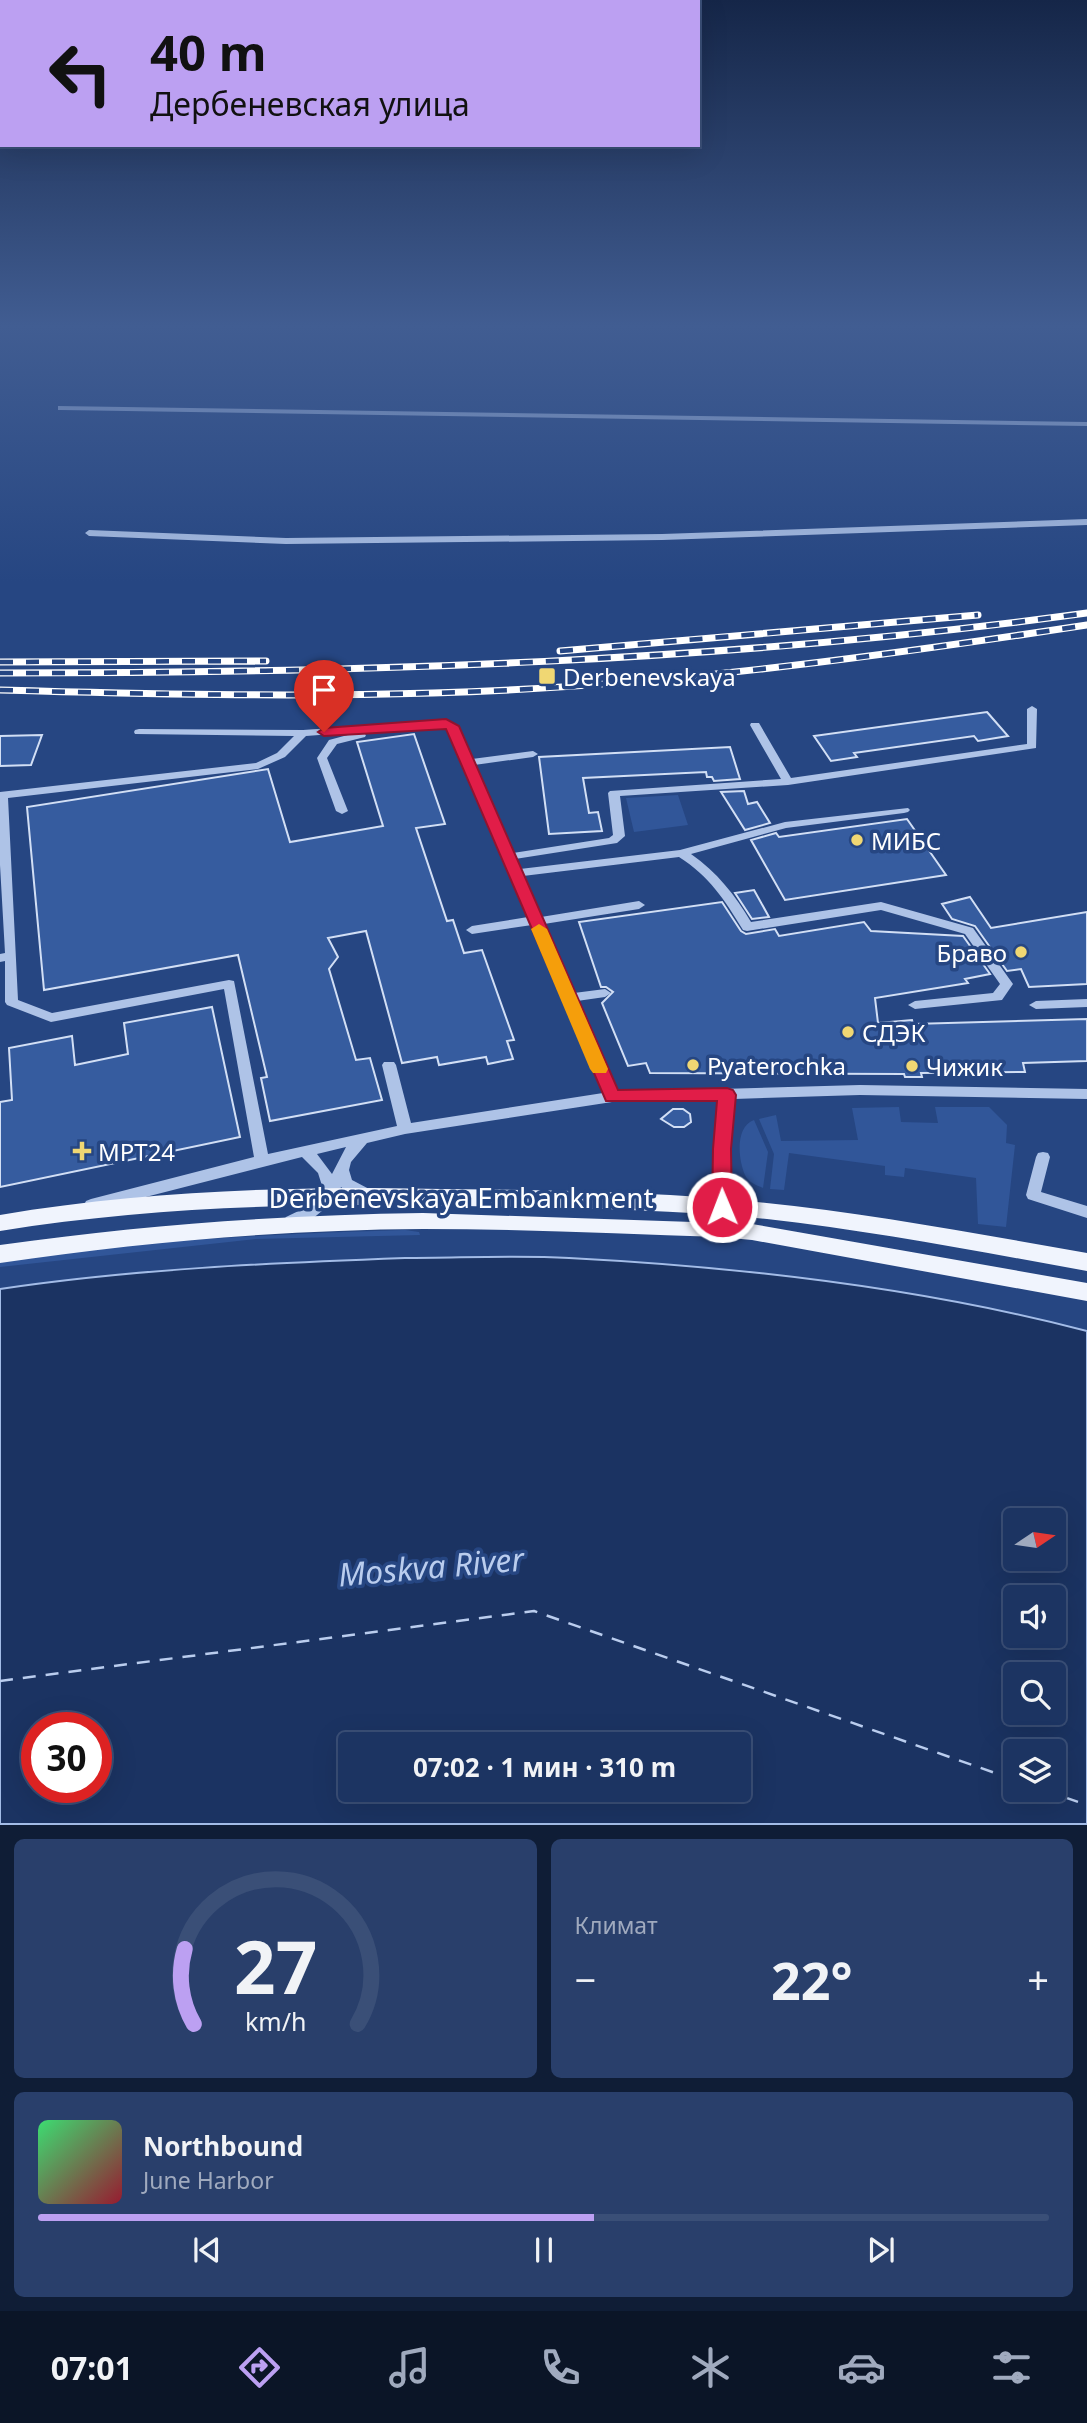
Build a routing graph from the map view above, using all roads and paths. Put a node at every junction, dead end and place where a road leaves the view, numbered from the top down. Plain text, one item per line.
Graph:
1 (328, 412) edge
2 (1087, 424) edge
3 (1087, 522) edge
4 (89, 533) dead end
5 (1032, 709) dead end
6 (755, 726) dead end
7 (388, 728) junction
8 (139, 732) dead end
9 (303, 733) junction
10 (533, 754) dead end
11 (467, 763) junction
12 (788, 782) junction
13 (1, 796) edge
14 (904, 810) dead end
15 (342, 811) dead end
16 (681, 853) junction
17 (508, 857) junction
18 (515, 873) junction
19 (639, 905) dead end
20 (535, 921) junction
21 (472, 930) dead end
22 (6, 957) edge
23 (605, 993) dead end
24 (569, 998) junction
25 (1087, 1003) edge
26 (915, 1005) dead end
27 (1036, 1005) dead end
28 (389, 1065) dead end
29 (1087, 1094) edge
30 (727, 1095) junction
31 (612, 1097) junction
32 (405, 1129) junction
33 (363, 1139) junction
34 (304, 1151) junction
35 (1043, 1157) dead end
36 (262, 1160) junction
37 (341, 1170) junction
38 (332, 1196) junction
39 (372, 1196) junction
40 (69, 1210) junction
41 (1087, 1212) edge
42 (721, 1218) junction
43 (0, 1223) edge
44 (277, 1226) junction
45 (0, 1254) edge
46 (1087, 1262) edge
47 (1087, 1292) edge

1 - 2 street
3 - 4 street
5 - 12 street
6 - 12 street
7 - 9 street
7 - 11 street
7 - 15 street
8 - 9 street
9 - 13 street
10 - 11 lane
11 - 17 street
12 - 17 street
13 - 22 street
14 - 16 street
16 - 18 street
16 - 26 street
17 - 18 street
18 - 20 street
19 - 20 street
20 - 21 street
20 - 24 street
22 - 36 street
23 - 24 street
24 - 31 street
25 - 27 street
28 - 32 street
29 - 30 street
30 - 31 street
30 - 42 street
31 - 32 street
32 - 33 street
33 - 34 street
33 - 37 street
34 - 36 street
34 - 38 street
35 - 41 lane
36 - 40 street
37 - 38 street
37 - 39 street
38 - 39 main road, Derbenevskaya Embankment
38 - 40 main road, Derbenevskaya Embankment
38 - 44 street
39 - 42 main road, Derbenevskaya Embankment
40 - 43 main road, Derbenevskaya Embankment
42 - 44 main road, Derbenevskaya Embankment
42 - 46 main road, Derbenevskaya Embankment
42 - 47 main road, Derbenevskaya Embankment
44 - 45 main road, Derbenevskaya Embankment

